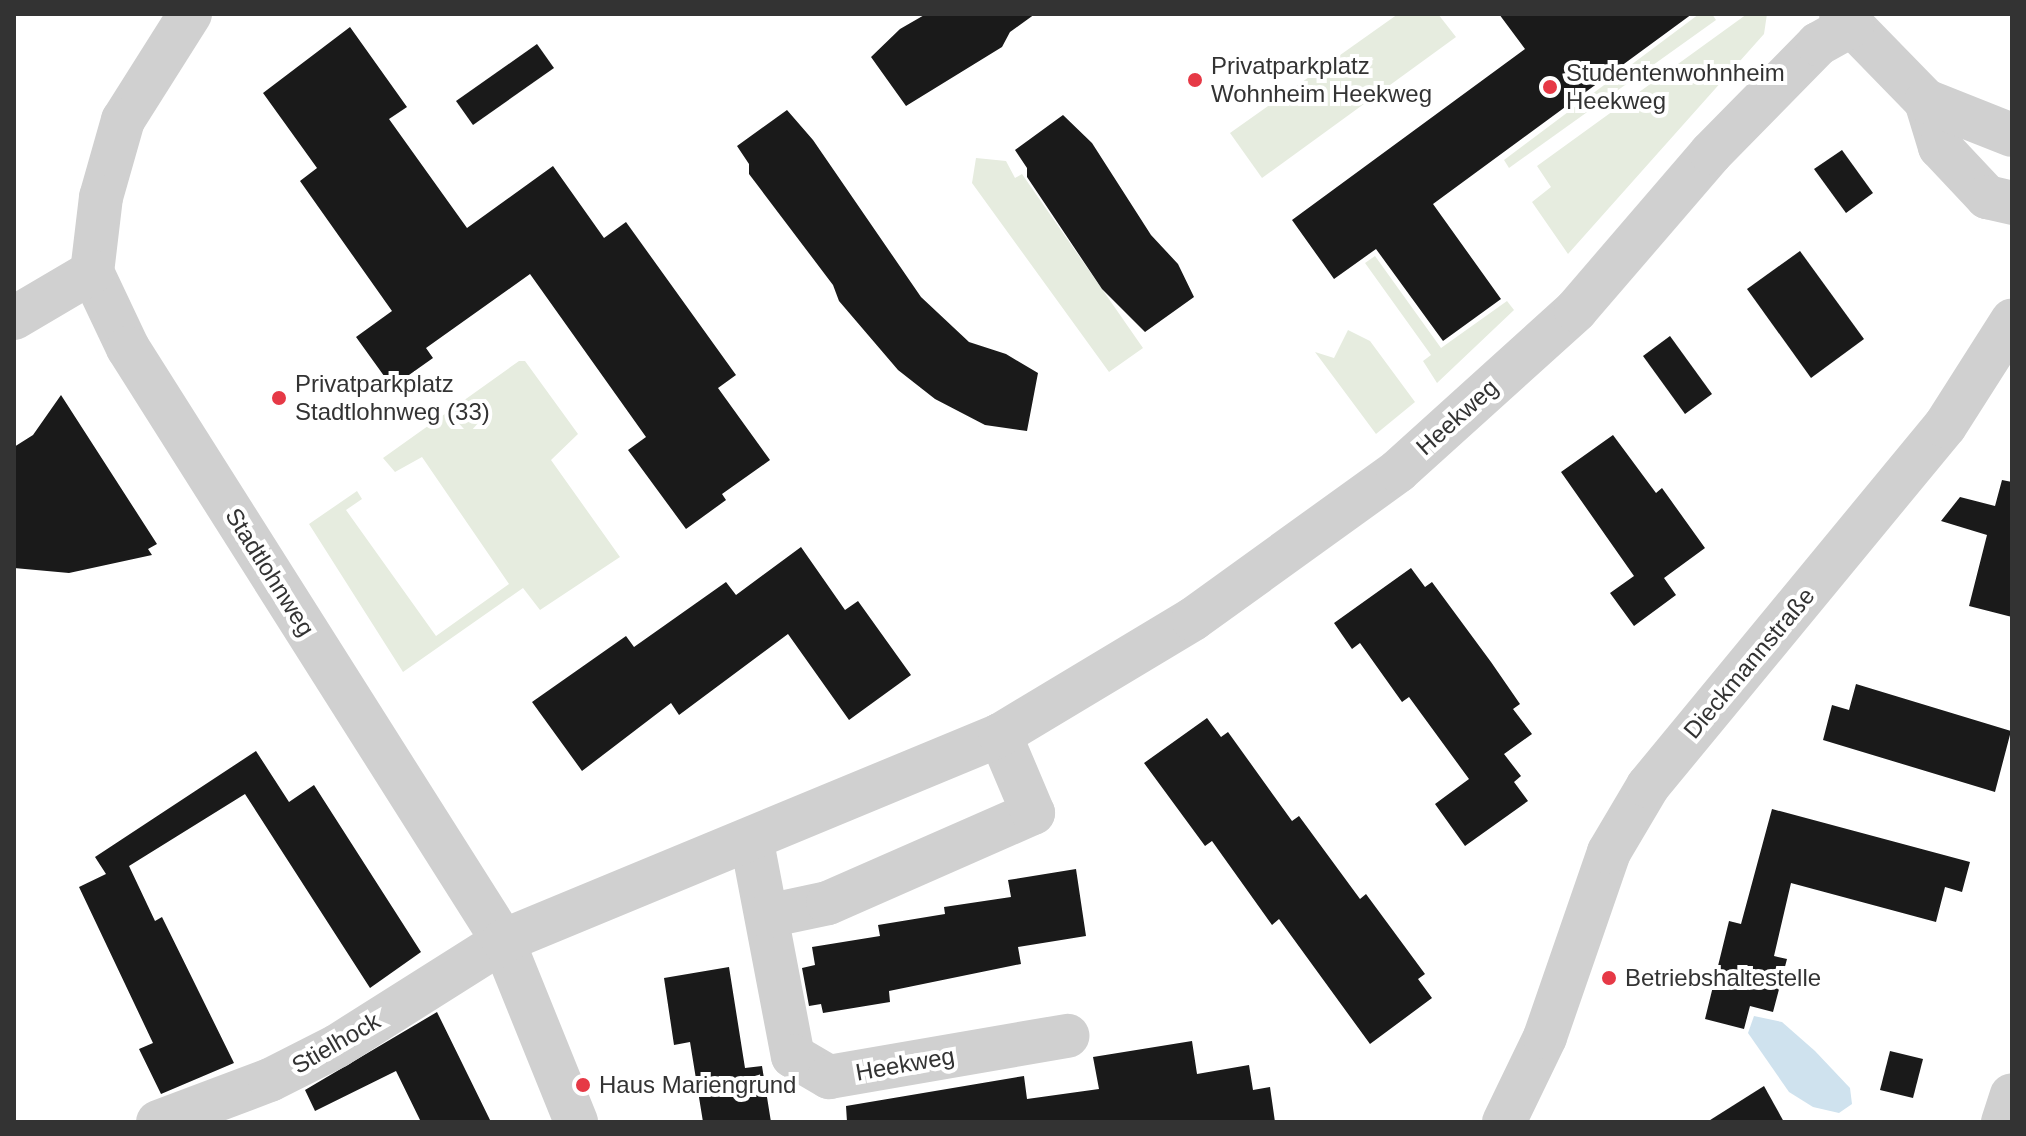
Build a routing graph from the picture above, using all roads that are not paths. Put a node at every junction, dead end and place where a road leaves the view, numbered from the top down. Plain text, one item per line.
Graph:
1 (190, 14) edge
2 (1846, 20) edge
3 (1926, 101) junction
4 (2012, 135) edge
5 (2012, 203) edge
6 (92, 272) junction
7 (14, 318) edge
8 (2012, 321) edge
9 (1000, 735) junction
10 (752, 842) junction
11 (767, 916) junction
12 (503, 941) junction
13 (1067, 1036) dead end
14 (1545, 1037) junction
15 (2012, 1095) edge
16 (158, 1122) edge
17 (576, 1122) edge
18 (1504, 1122) edge
19 (1539, 1122) edge
20 (2003, 1122) edge

1 - 6 street
2 - 3 street, Heekweg
2 - 9 street, Heekweg
3 - 4 street, Heekweg
3 - 5 street, Heekweg
6 - 7 street
6 - 12 street, Stadtlohnweg
8 - 14 street, Dieckmannstraße
9 - 10 street, Heekweg
9 - 11 street
10 - 11 street, Heekweg
10 - 12 street, Heekweg
11 - 13 street, Heekweg
12 - 16 street, Stielhock
12 - 17 street, Stadtlohnweg
14 - 18 street, Dieckmannstraße
14 - 19 street, Dieckmannstraße
15 - 20 street

